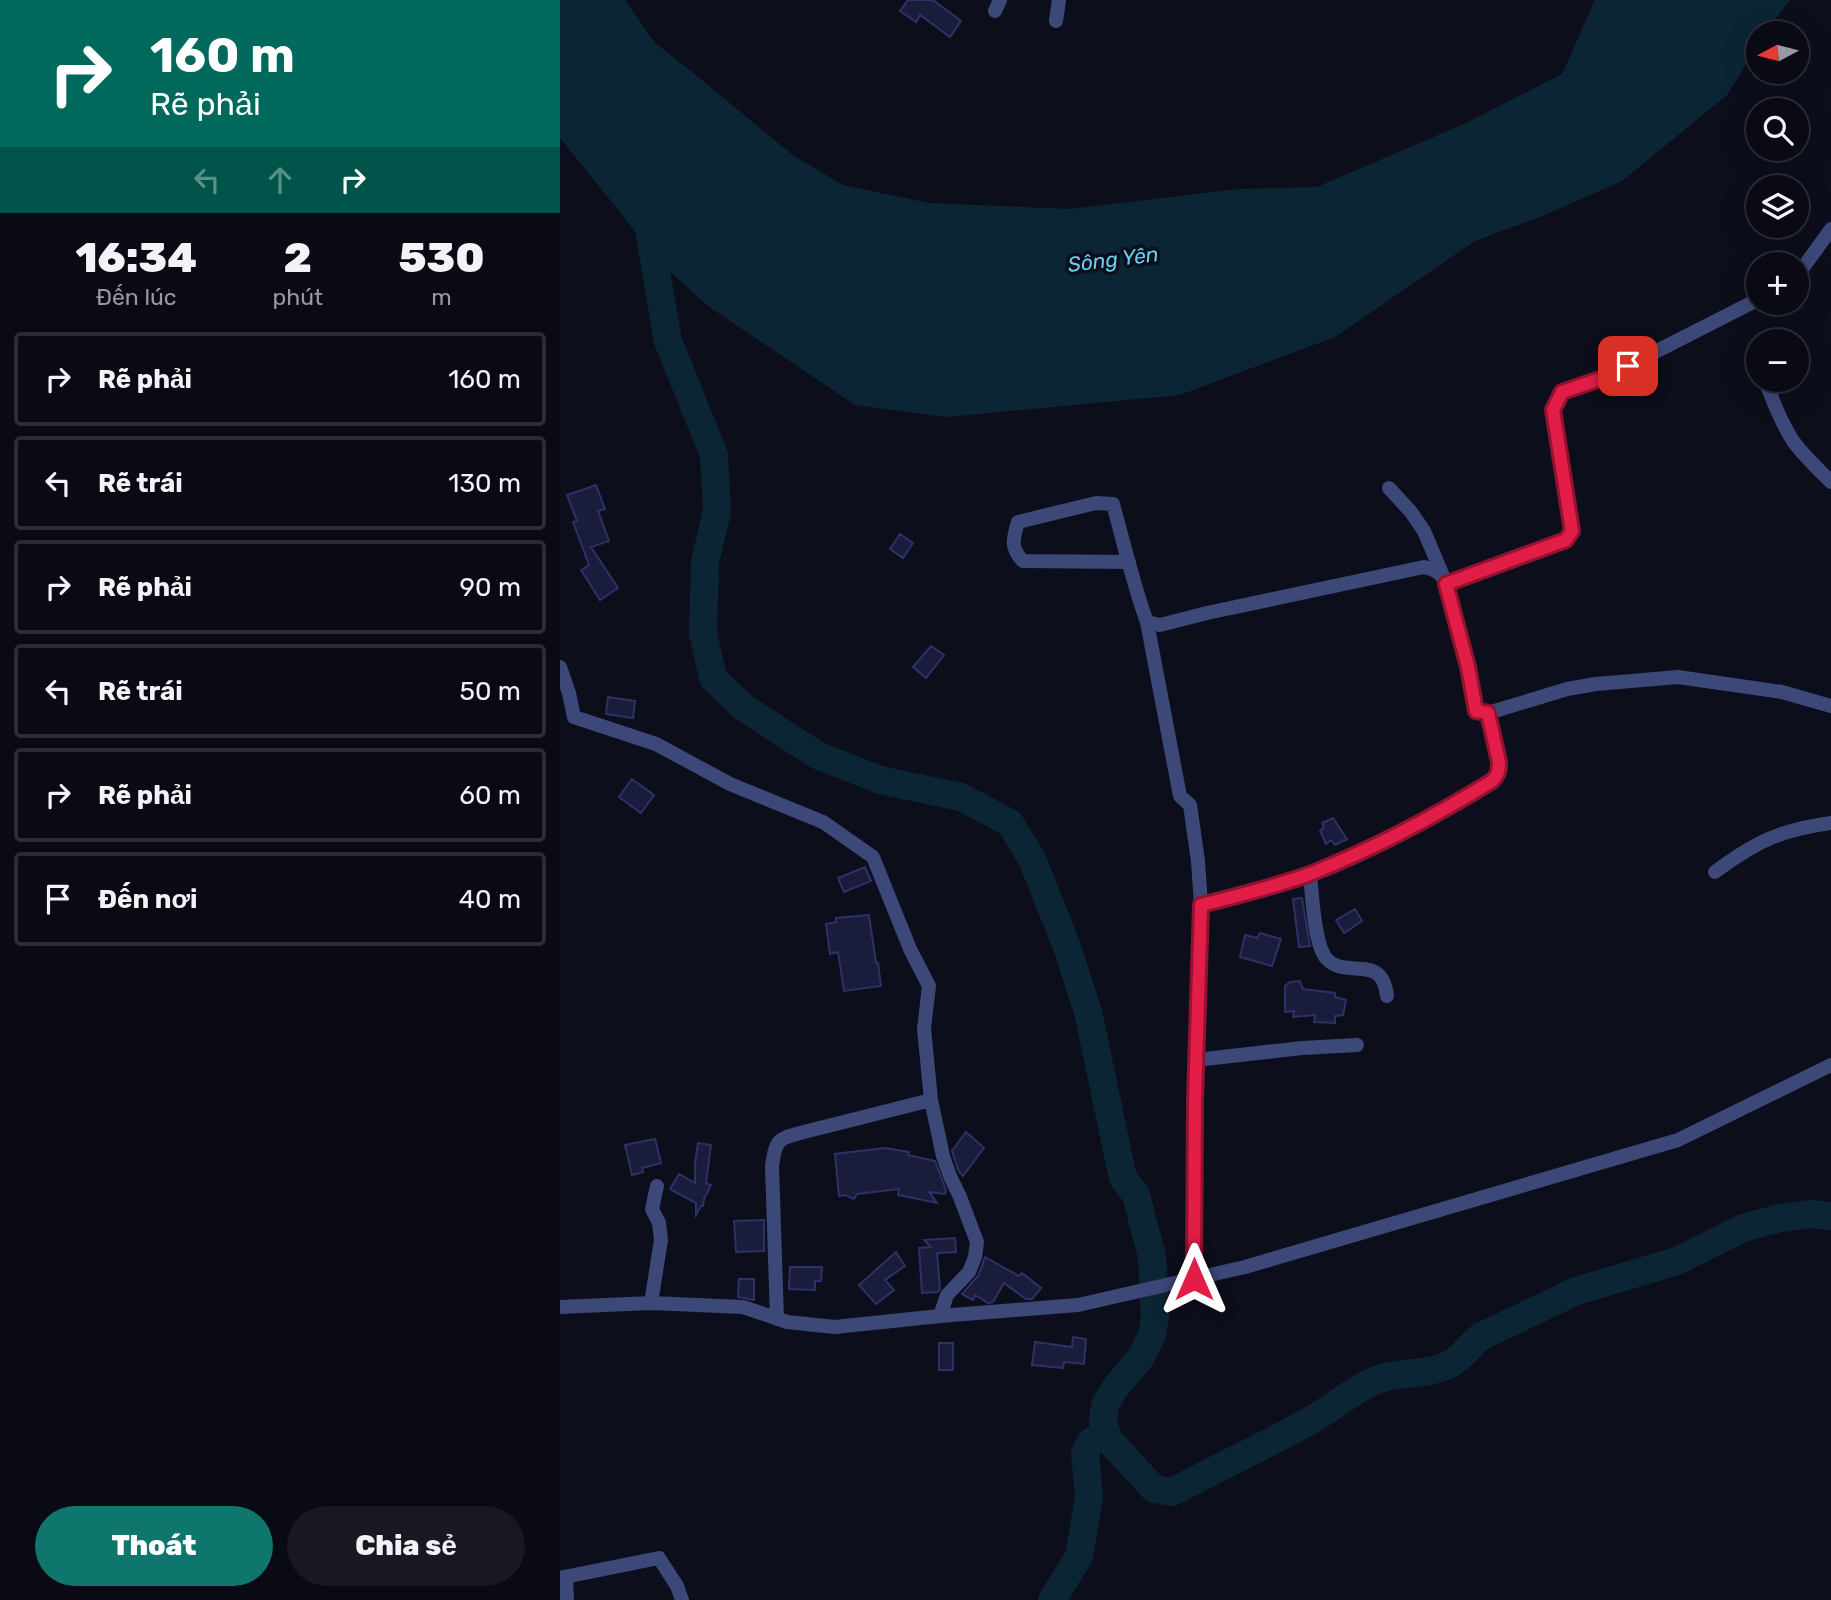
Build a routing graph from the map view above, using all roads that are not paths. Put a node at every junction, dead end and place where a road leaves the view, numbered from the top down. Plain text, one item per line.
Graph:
1 (1059, 0) edge
2 (1056, 20) dead end
3 (1831, 229) edge
4 (1809, 259) edge
5 (1746, 306) edge
6 (1770, 392) edge
7 (1831, 482) edge
8 (1390, 488) dead end
9 (1129, 562) junction
10 (1445, 580) junction
11 (1147, 622) junction
12 (560, 667) edge
13 (1831, 706) edge
14 (1488, 713) junction
15 (1831, 823) edge
16 (1715, 872) dead end
17 (1310, 874) junction
18 (1201, 905) junction
19 (1387, 996) dead end
20 (1357, 1045) dead end
21 (1196, 1059) junction
22 (1831, 1065) edge
23 (931, 1100) junction
24 (657, 1186) dead end
25 (1194, 1279) junction
26 (651, 1303) junction
27 (560, 1307) edge
28 (940, 1316) junction
29 (777, 1318) junction
30 (563, 1577) edge
31 (567, 1600) edge
32 (682, 1600) edge

1 - 2 street
3 - 4 street
5 - 10 street
6 - 7 street
8 - 10 street
9 - 9 street
9 - 11 street
10 - 11 street
10 - 14 street
11 - 18 street
12 - 23 street
13 - 14 street
14 - 17 street
15 - 16 street
17 - 18 street
17 - 19 street
18 - 21 street
20 - 21 street
21 - 25 street
22 - 25 street
23 - 28 street
23 - 29 street
24 - 26 street
25 - 28 street
26 - 27 street
26 - 29 street
28 - 29 street
30 - 31 street
30 - 32 street

